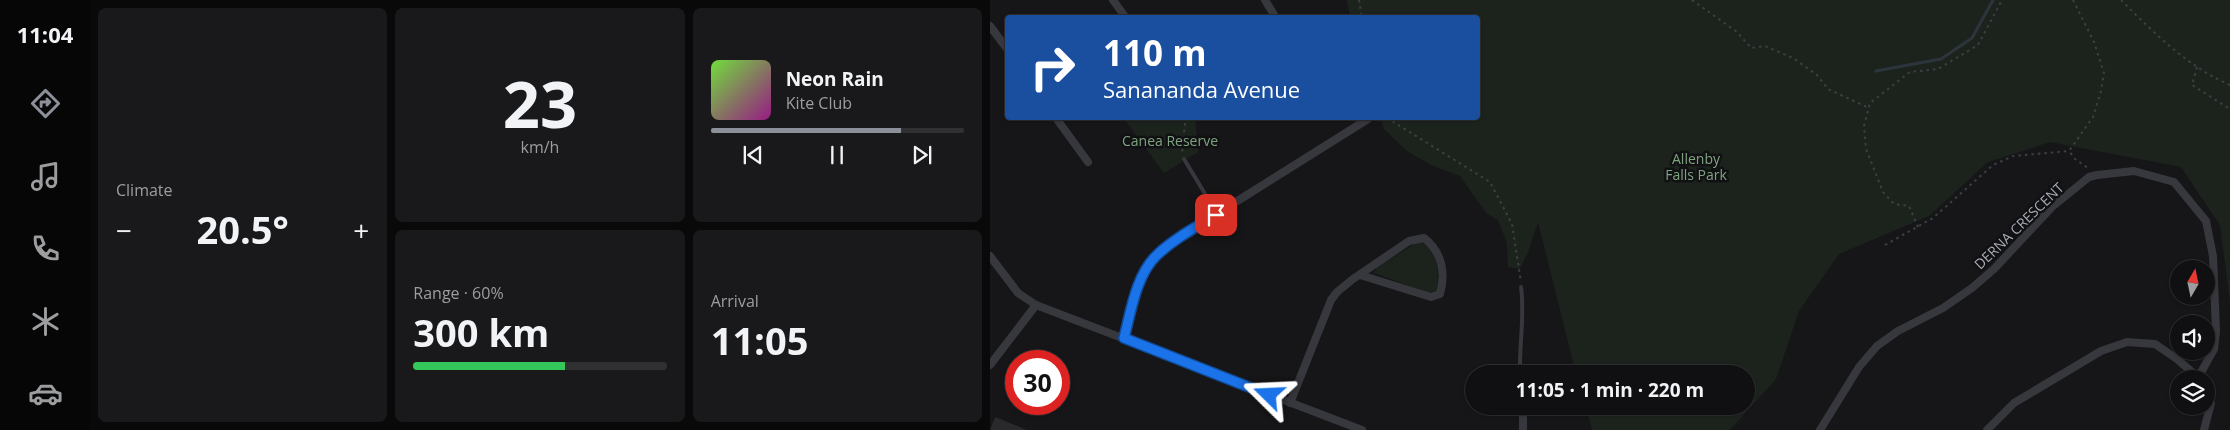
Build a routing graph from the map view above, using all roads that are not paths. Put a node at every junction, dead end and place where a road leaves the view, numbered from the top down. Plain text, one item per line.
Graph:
1 (1113, 0) edge
2 (1265, 0) edge
3 (1124, 15) edge
4 (1274, 15) edge
5 (990, 26) edge
6 (1005, 46) edge
7 (1057, 120) edge
8 (1366, 120) edge
9 (1184, 158) road end
10 (1088, 162) dead end
11 (1216, 215) junction
12 (990, 256) edge
13 (1360, 275) junction
14 (1521, 287) road end
15 (1036, 305) junction
16 (1124, 338) junction
17 (990, 365) edge
18 (1520, 365) edge
19 (2191, 370) edge
20 (2203, 370) edge
21 (1290, 403) junction
22 (1523, 415) edge
23 (2208, 415) edge
24 (1362, 430) edge
25 (1523, 430) edge
26 (1820, 430) edge
27 (1987, 430) edge
28 (2204, 430) edge

1 - 3 street
2 - 4 street
5 - 6 street
7 - 10 street
8 - 11 street
9 - 11 lane
11 - 16 street
12 - 15 street
13 - 13 street
13 - 21 street
14 - 18 lane
15 - 16 street
15 - 17 street
16 - 21 street
19 - 27 street
20 - 26 street, DERNA CRESCENT
21 - 24 street
22 - 25 street
23 - 28 street

